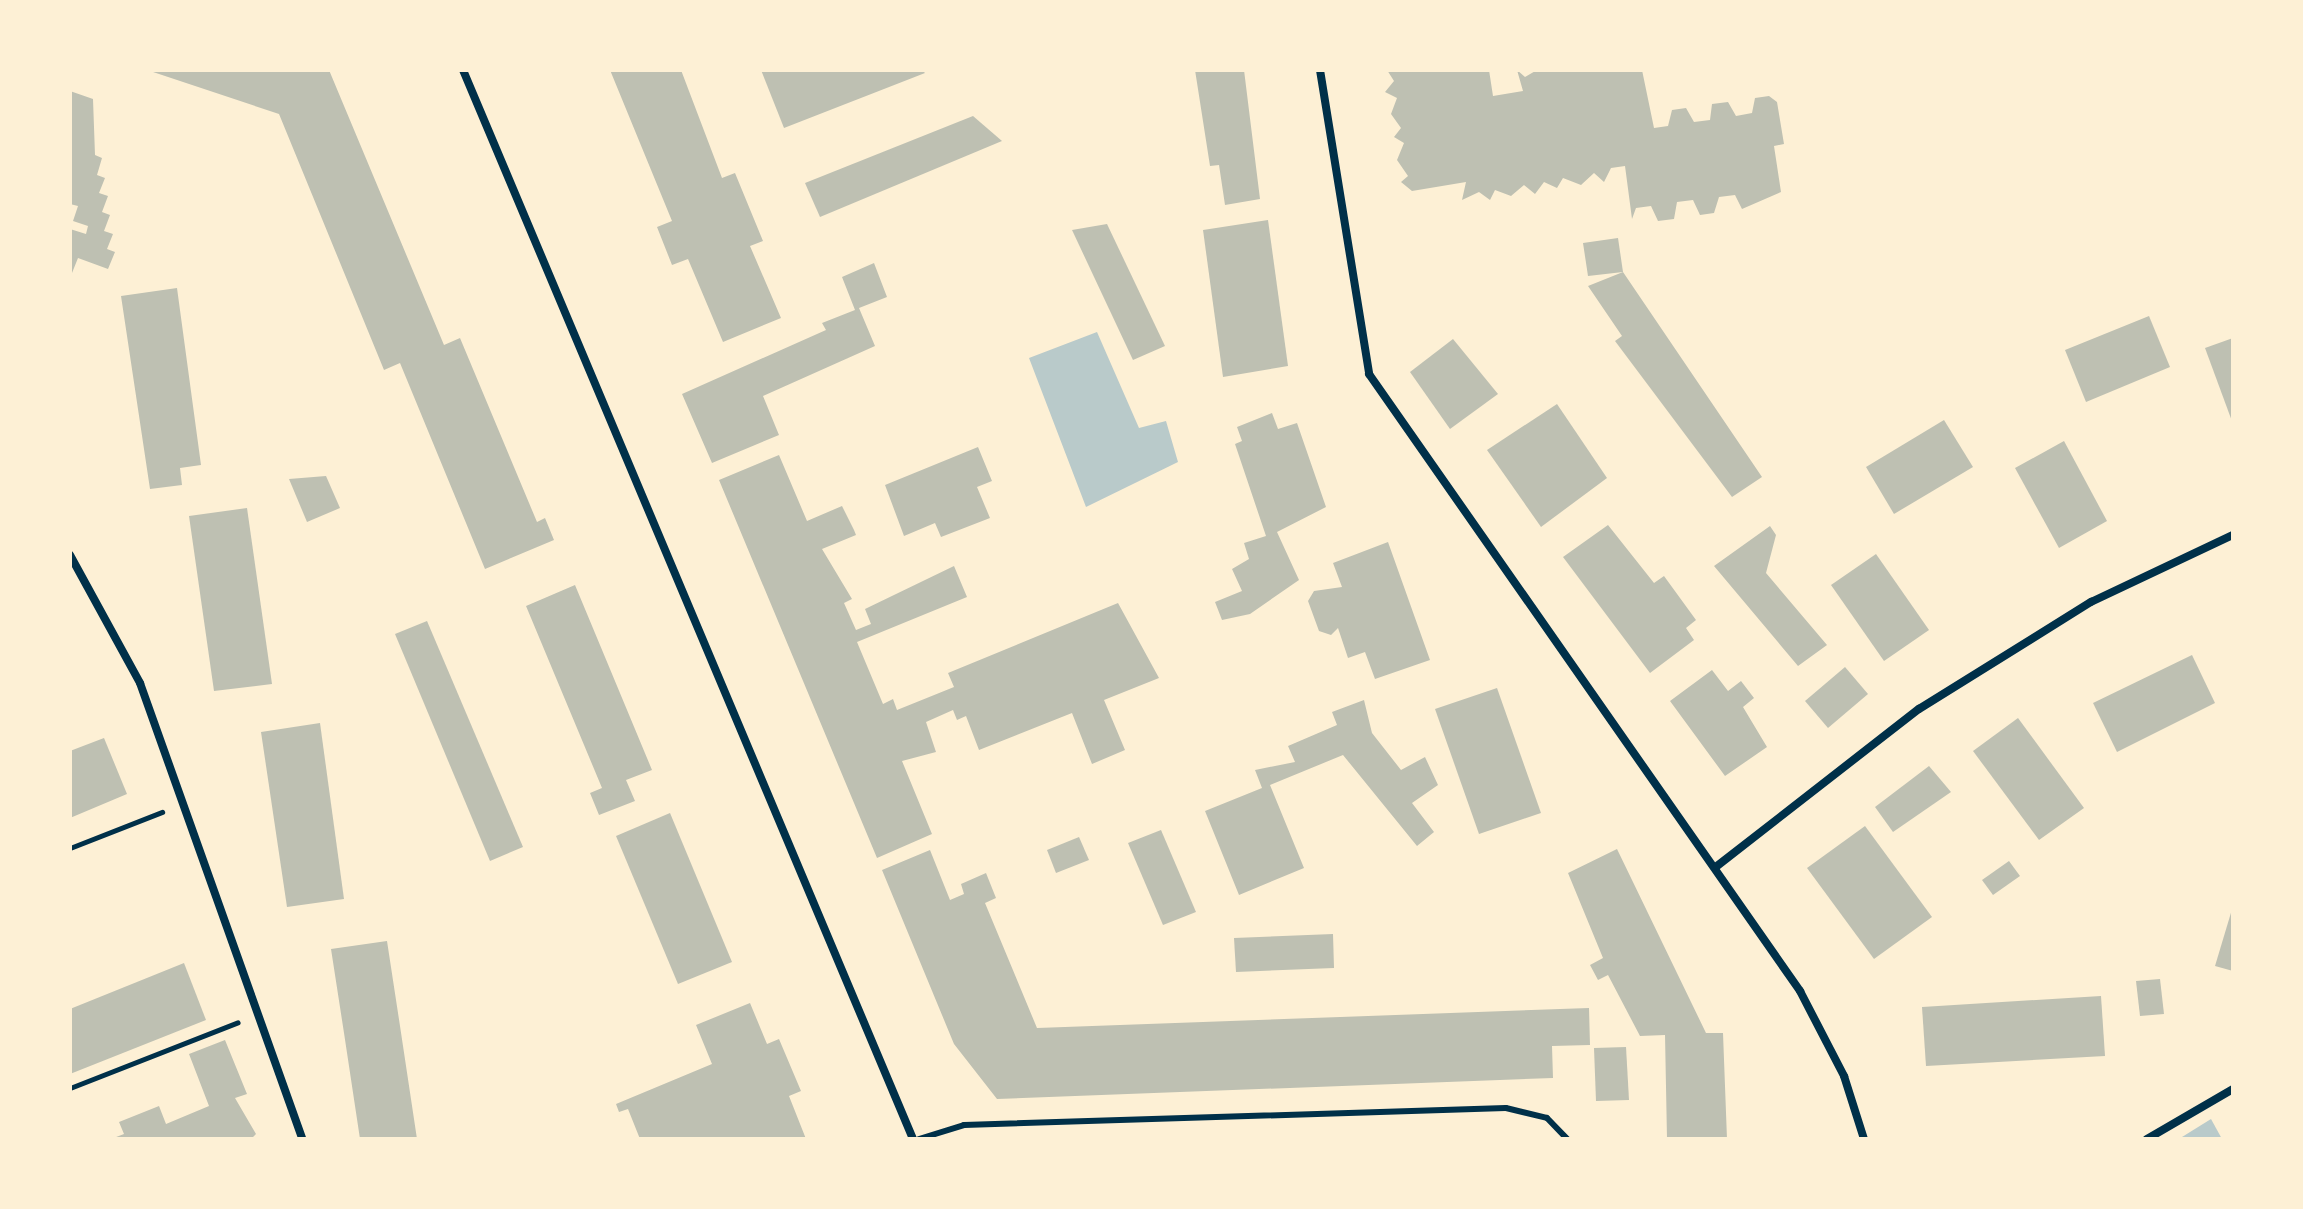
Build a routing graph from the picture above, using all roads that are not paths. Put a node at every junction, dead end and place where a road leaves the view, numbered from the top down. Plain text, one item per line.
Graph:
1 (463, 70) edge
2 (1320, 70) edge
3 (2233, 535) edge
4 (70, 555) edge
5 (1717, 866) junction
6 (2233, 1089) edge
7 (302, 1139) edge
8 (916, 1139) edge
9 (1567, 1139) edge
10 (1864, 1139) edge
11 (2147, 1139) edge

1 - 8 street
2 - 5 street
3 - 5 street
4 - 7 street
5 - 10 street
6 - 11 street
8 - 9 lane

